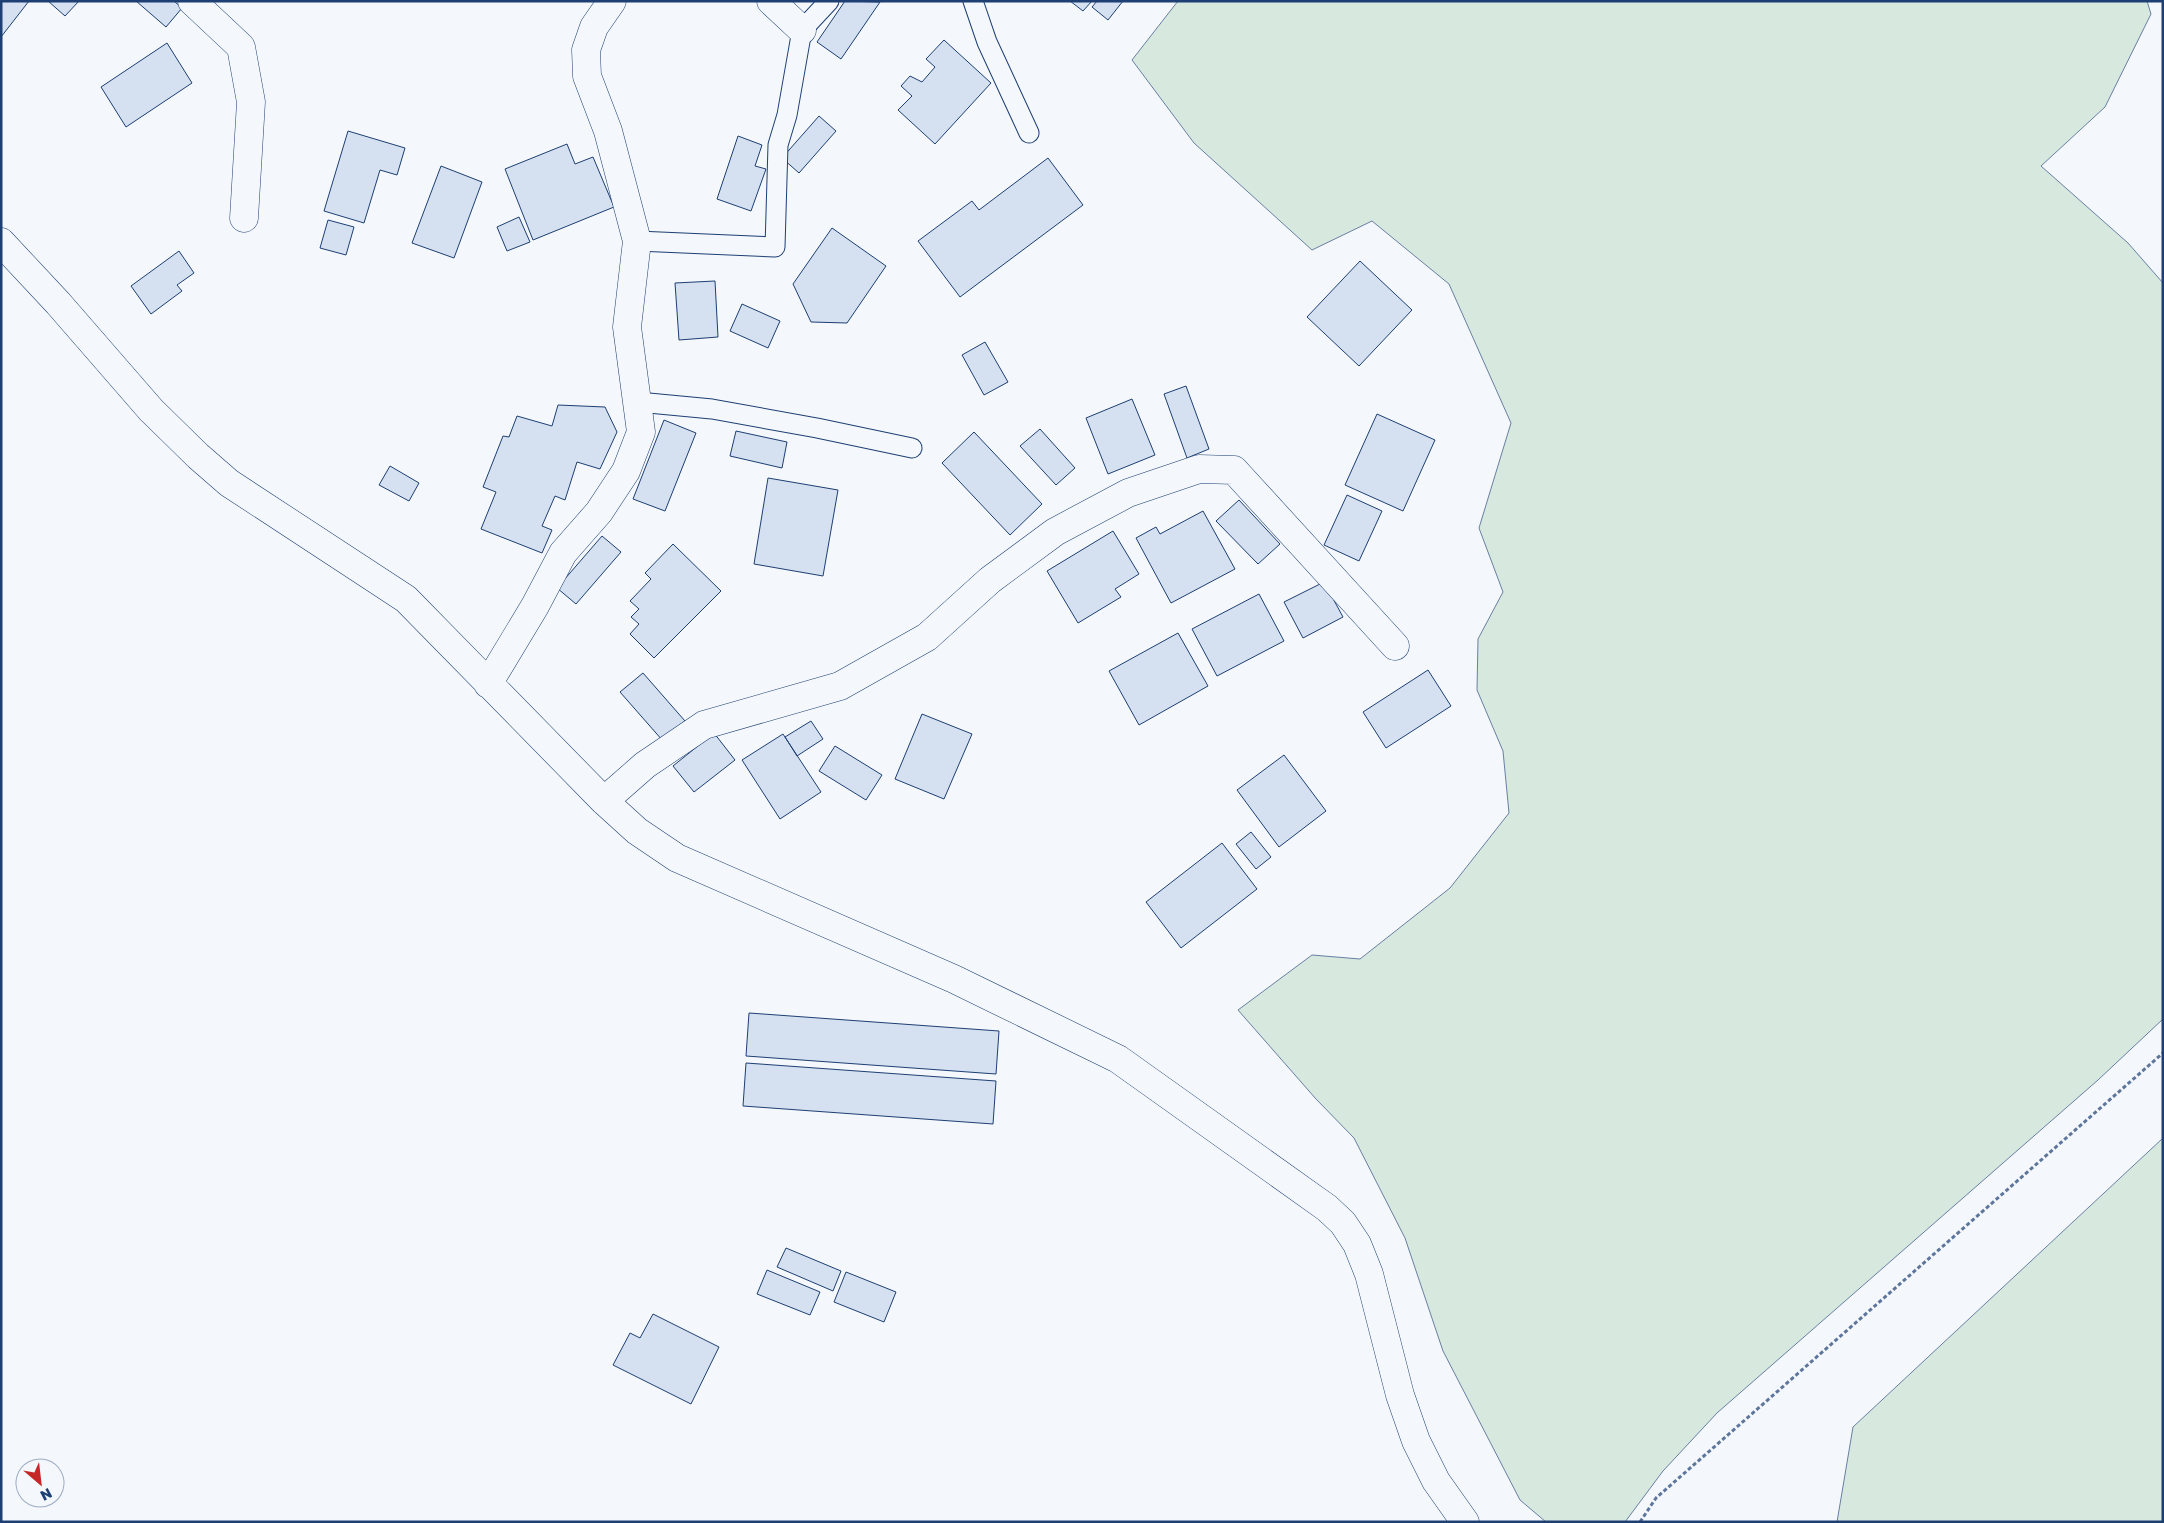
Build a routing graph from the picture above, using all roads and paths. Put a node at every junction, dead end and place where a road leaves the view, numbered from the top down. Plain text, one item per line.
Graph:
1 (192, 1) edge
2 (612, 1) edge
3 (771, 1) edge
4 (829, 1) edge
5 (973, 1) edge
6 (802, 30) junction
7 (1029, 133) dead end
8 (244, 218) dead end
9 (1, 242) edge
10 (637, 242) junction
11 (638, 402) junction
12 (912, 448) dead end
13 (1396, 646) dead end
14 (488, 684) junction
15 (604, 800) junction
16 (2163, 1053) edge
17 (1465, 1522) edge
18 (1640, 1522) edge

1 - 8 street
2 - 10 street
3 - 6 street
4 - 6 lane
5 - 7 lane
6 - 10 lane
9 - 14 street
10 - 11 street
11 - 12 lane
11 - 14 street
13 - 15 street
14 - 15 street
15 - 17 street
16 - 18 path

